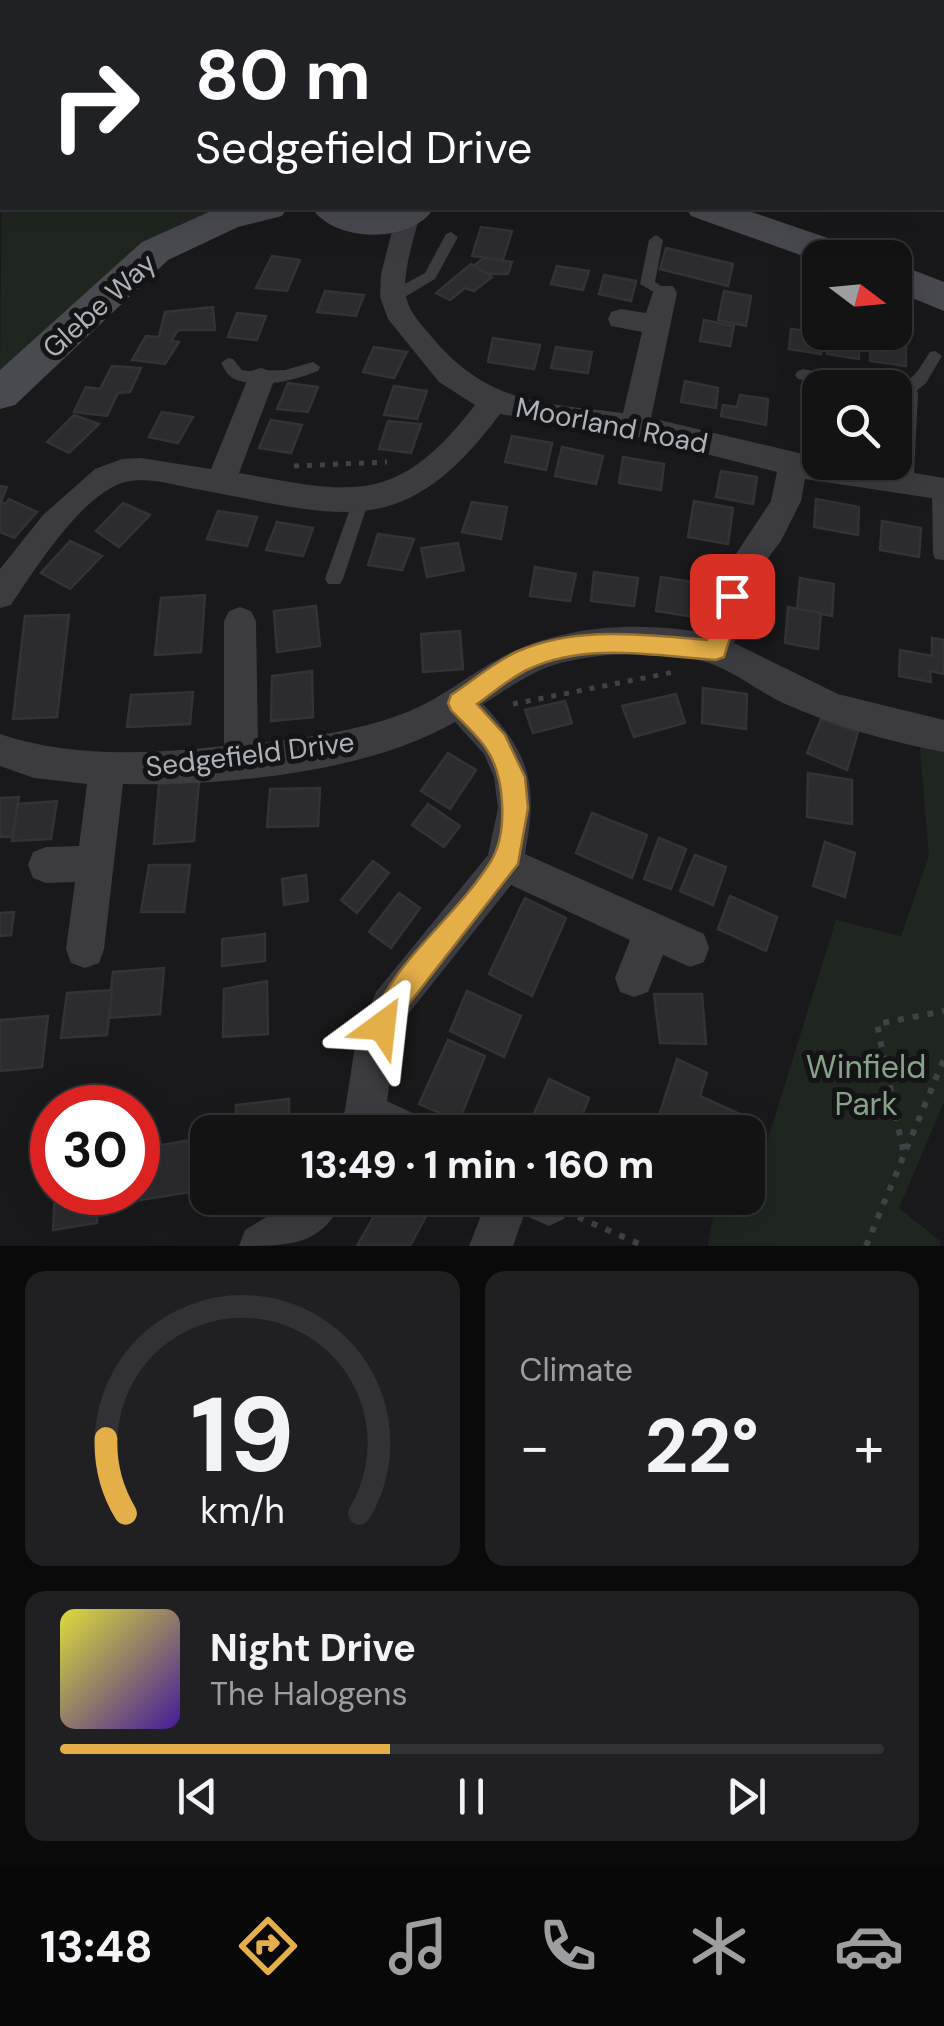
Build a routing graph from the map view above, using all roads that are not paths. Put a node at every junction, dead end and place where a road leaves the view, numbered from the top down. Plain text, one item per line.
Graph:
1 (262, 210) edge
2 (279, 210) edge
3 (710, 210) edge
4 (412, 211) edge
5 (344, 215) edge
6 (450, 237) dead end
7 (656, 240) dead end
8 (802, 242) edge
9 (912, 283) edge
10 (394, 285) junction
11 (664, 293) joint
12 (944, 297) edge
13 (621, 319) dead end
14 (658, 325) junction
15 (935, 356) dead end
16 (228, 363) dead end
17 (313, 367) dead end
18 (912, 385) edge
19 (255, 391) junction
20 (0, 394) edge
21 (220, 399) dead end
22 (493, 402) junction
23 (634, 426) junction
24 (793, 465) junction
25 (221, 482) junction
26 (899, 482) joint
27 (940, 489) joint
28 (360, 504) junction
29 (940, 554) dead end
30 (334, 579) dead end
31 (0, 595) edge
32 (240, 621) dead end
33 (716, 650) junction
34 (466, 710) junction
35 (944, 736) edge
36 (0, 750) edge
37 (241, 759) junction
38 (107, 769) junction
39 (96, 863) junction
40 (505, 864) junction
41 (46, 865) dead end
42 (652, 931) junction
43 (690, 948) dead end
44 (86, 949) dead end
45 (634, 978) dead end
46 (362, 1115) edge
47 (310, 1215) edge
48 (518, 1215) edge
49 (262, 1246) edge
50 (491, 1246) edge

1 - 20 street, Glebe Way
2 - 5 street, Glebe Way
3 - 8 street
4 - 5 street, Glebe Way
4 - 10 street
5 - 10 street, Moorland Road
6 - 10 lane
7 - 11 lane
9 - 12 street
10 - 22 street, Moorland Road
11 - 14 street
13 - 14 street
14 - 23 street
15 - 18 lane
16 - 19 lane
17 - 19 lane
19 - 21 street
19 - 25 street
22 - 23 street, Moorland Road
22 - 28 street
23 - 24 street, Moorland Road
24 - 26 street, Moorland Road
24 - 33 street
25 - 28 street
25 - 31 street
26 - 27 street, Moorland Road
27 - 29 lane
28 - 30 lane
32 - 37 street
33 - 34 street, Sedgefield Drive
33 - 35 street, Sedgefield Drive
34 - 37 street, Sedgefield Drive
34 - 40 street
36 - 38 street, Sedgefield Drive
37 - 38 street, Sedgefield Drive
38 - 39 street
39 - 41 street
39 - 44 street
40 - 42 street
40 - 46 street
42 - 43 street
42 - 45 street
47 - 49 street
48 - 50 street

